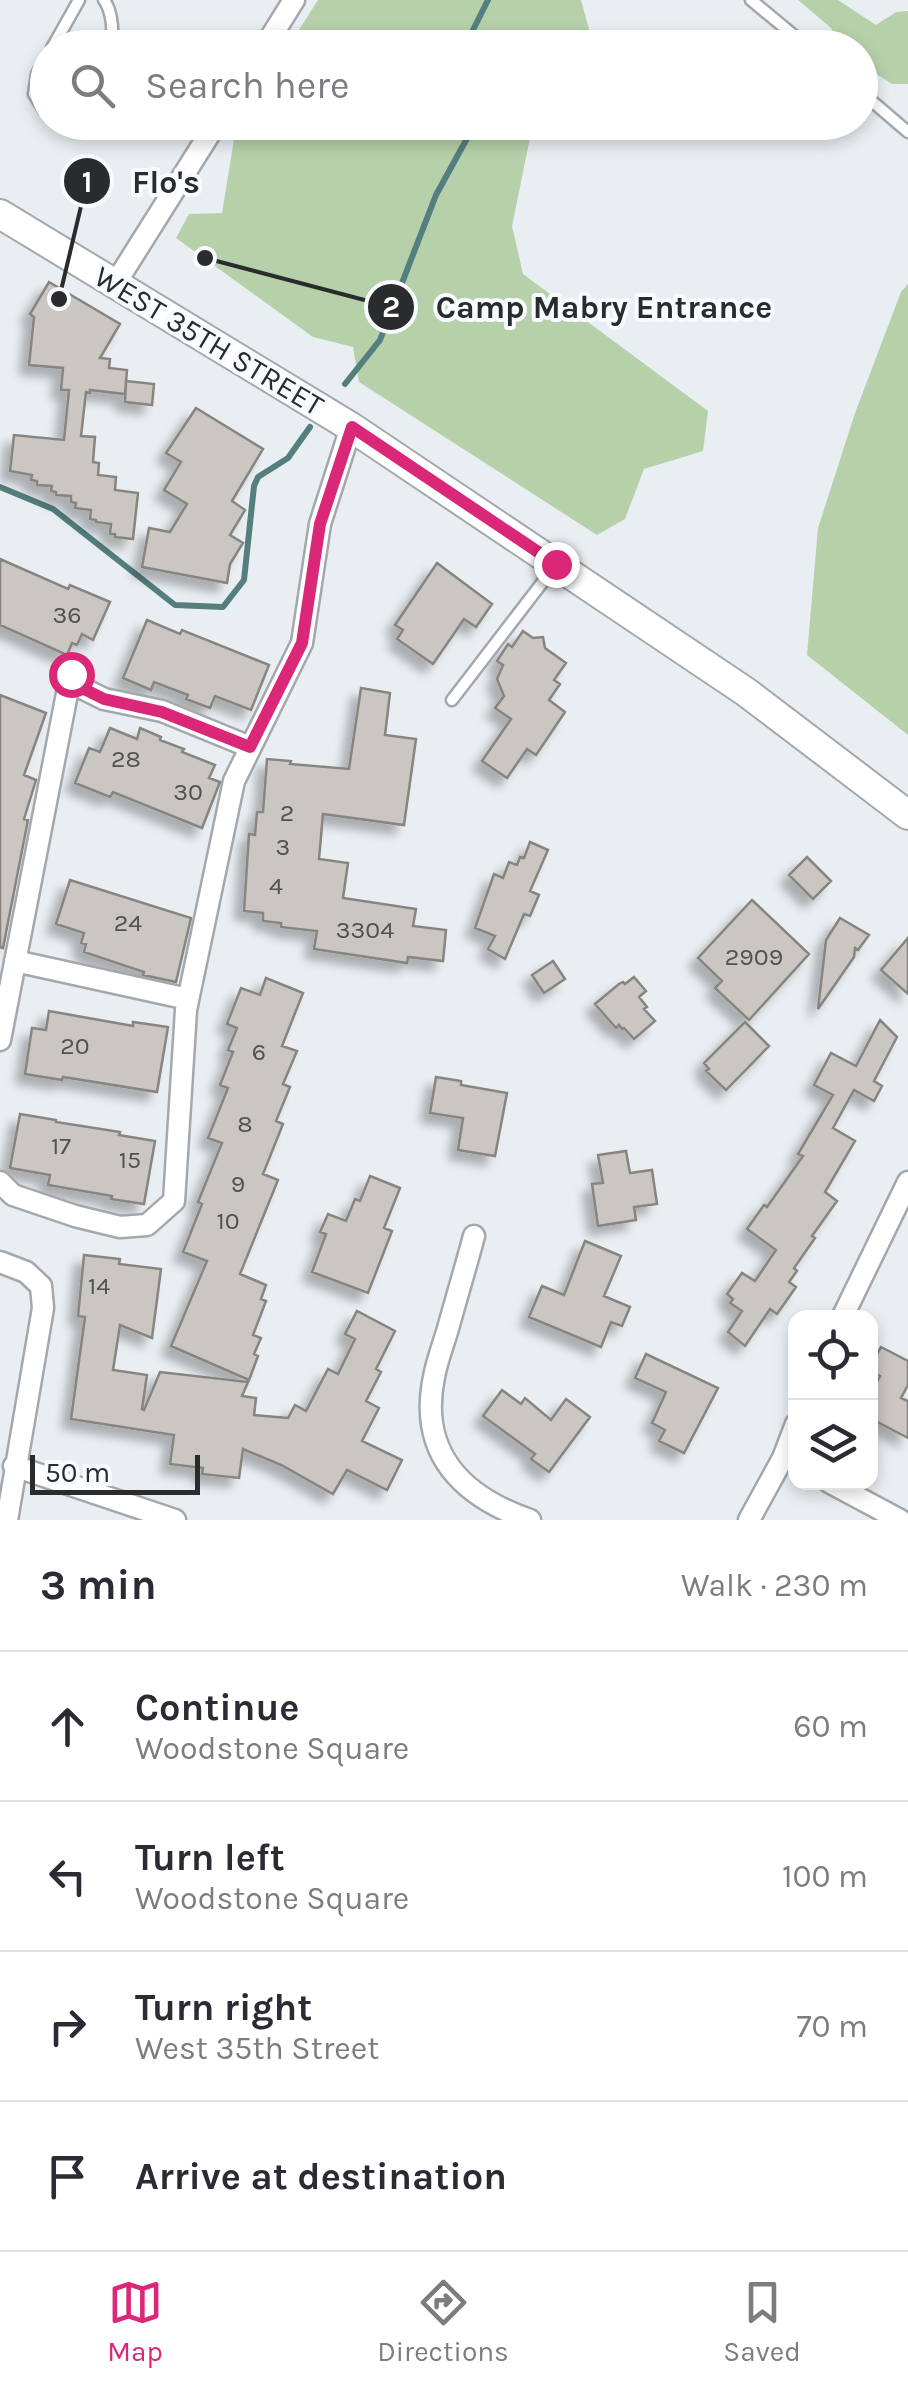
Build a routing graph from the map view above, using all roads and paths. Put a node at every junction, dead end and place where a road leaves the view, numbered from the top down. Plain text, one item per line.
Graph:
1 (79, 0) edge
2 (104, 0) edge
3 (294, 0) edge
4 (751, 0) edge
5 (62, 30) edge
6 (112, 30) edge
7 (275, 30) edge
8 (787, 30) edge
9 (878, 107) edge
10 (908, 132) edge
11 (205, 140) edge
12 (0, 214) edge
13 (115, 284) junction
14 (352, 427) junction
15 (556, 564) junction
16 (452, 700) dead end
17 (250, 747) junction
18 (908, 815) edge
19 (15, 960) junction
20 (188, 999) junction
21 (0, 1040) edge
22 (0, 1182) edge
23 (908, 1182) edge
24 (474, 1236) dead end
25 (0, 1262) edge
26 (846, 1310) edge
27 (788, 1463) edge
28 (14, 1466) junction
29 (844, 1490) edge
30 (7, 1520) edge
31 (175, 1520) edge
32 (530, 1520) edge
33 (750, 1520) edge
34 (900, 1520) edge

1 - 5 lane
2 - 6 lane
3 - 7 street
4 - 8 lane
9 - 10 lane
11 - 13 street
12 - 13 street, WEST 35TH STREET
13 - 14 street, WEST 35TH STREET
14 - 15 street, WEST 35TH STREET
14 - 17 street
15 - 16 lane
15 - 18 street, WEST 35TH STREET
17 - 19 street
17 - 20 street
19 - 20 street
19 - 21 street
20 - 22 street
23 - 26 street
24 - 32 street
25 - 28 street
27 - 33 street
28 - 30 street
28 - 31 street
29 - 34 street

